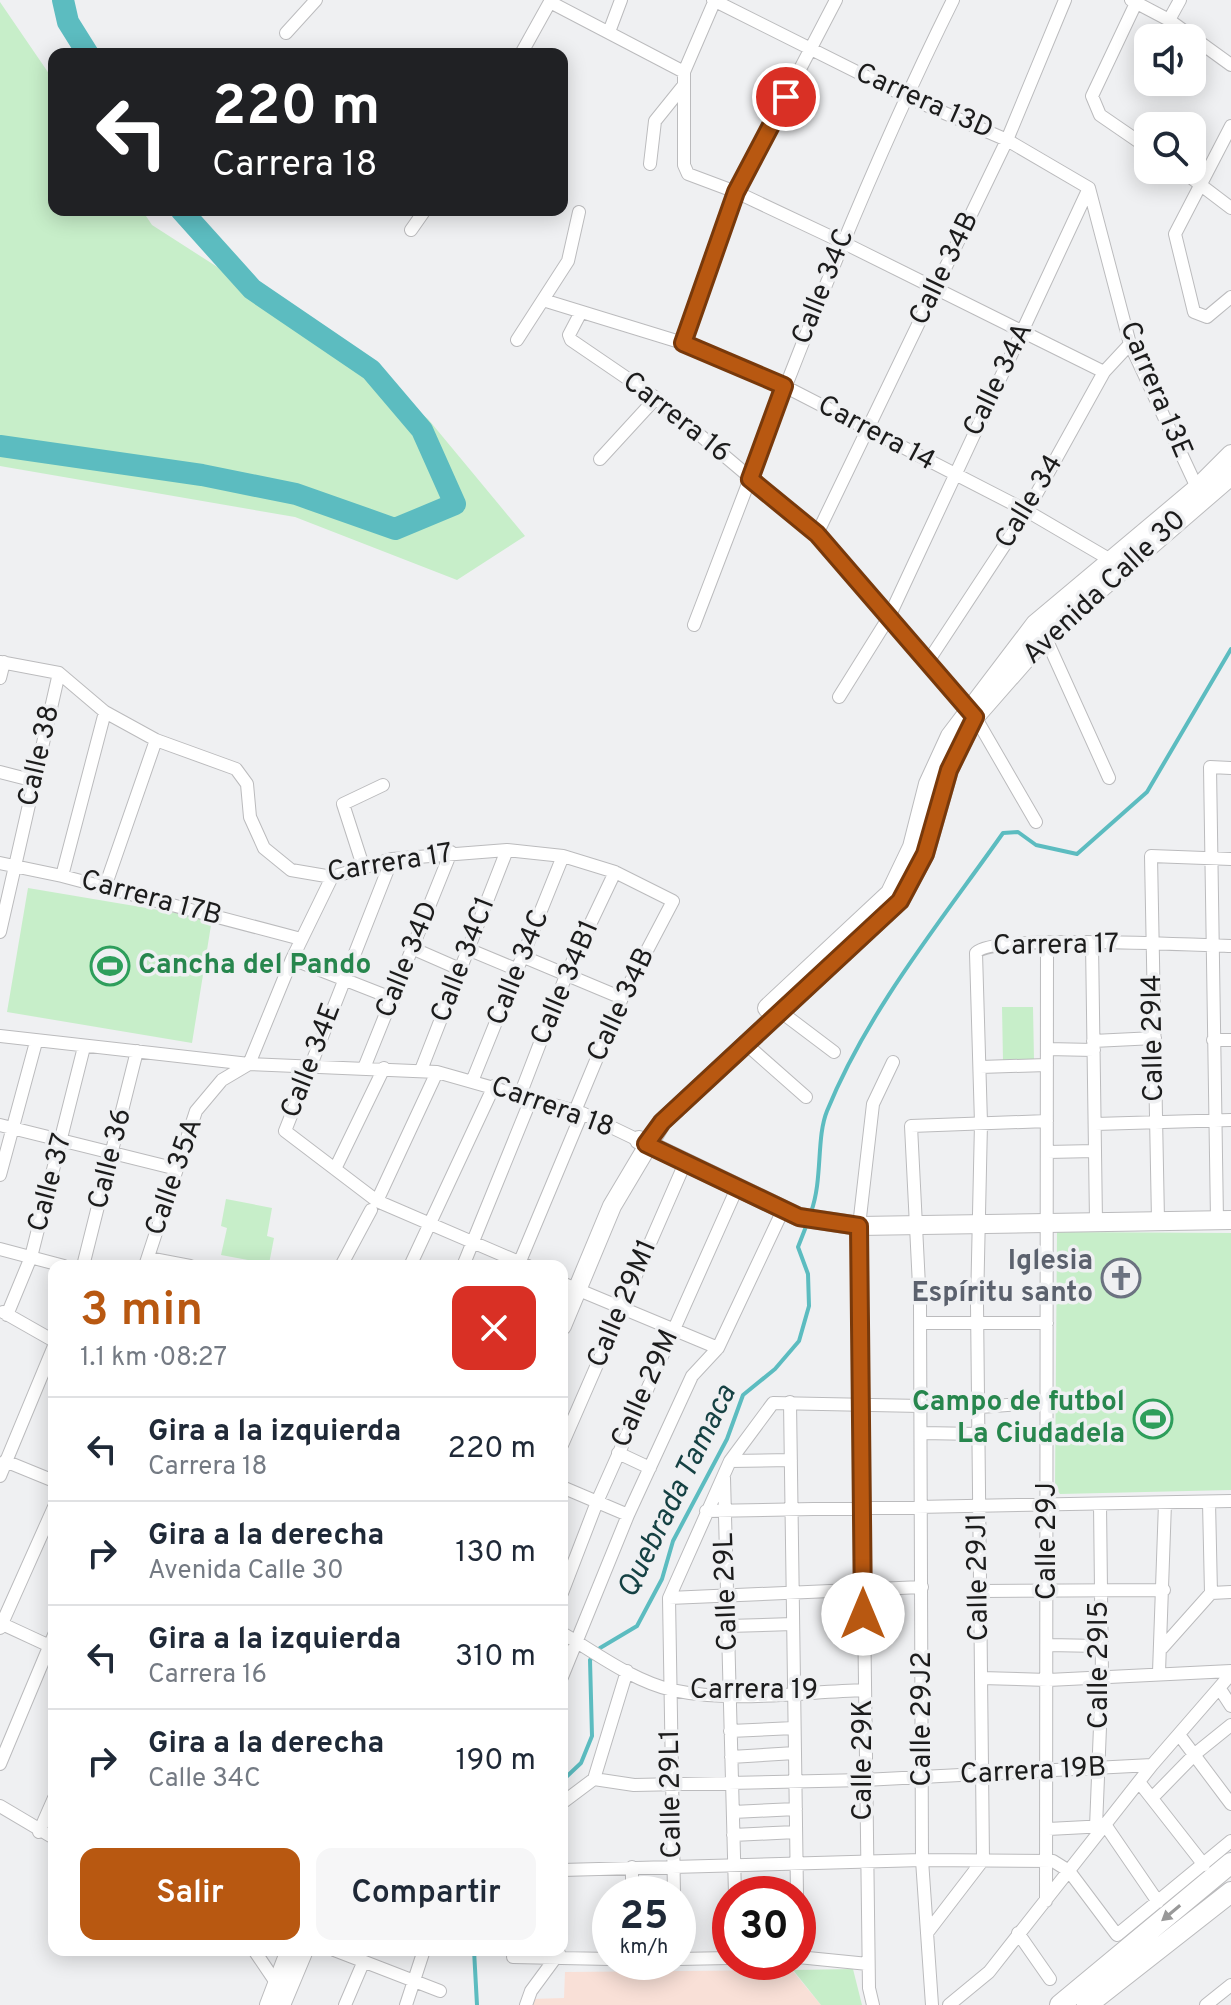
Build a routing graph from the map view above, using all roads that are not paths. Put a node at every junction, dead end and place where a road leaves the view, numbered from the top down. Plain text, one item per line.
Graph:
1 (316, 0) edge
2 (621, 0) edge
3 (714, 0) edge
4 (836, 0) edge
5 (953, 0) edge
6 (1065, 0) edge
7 (1180, 0) edge
8 (550, 1) edge
9 (1134, 1) edge
10 (1169, 20) junction
11 (609, 32) junction
12 (286, 33) dead end
13 (524, 48) edge
14 (811, 50) junction
15 (1231, 65) edge
16 (684, 78) junction
17 (905, 96) junction
18 (1231, 126) edge
19 (1134, 138) edge
20 (1007, 140) junction
21 (650, 164) dead end
22 (1206, 178) edge
23 (1203, 184) joint
24 (1089, 188) junction
25 (736, 192) junction
26 (1231, 208) edge
27 (579, 212) dead end
28 (421, 216) edge
29 (411, 230) dead end
30 (842, 242) junction
31 (936, 288) junction
32 (1231, 297) edge
33 (543, 300) junction
34 (581, 312) junction
35 (1023, 331) junction
36 (517, 340) dead end
37 (683, 343) junction
38 (1130, 344) junction
39 (1104, 372) junction
40 (784, 386) junction
41 (656, 398) junction
42 (867, 427) junction
43 (1231, 454) edge
44 (600, 459) dead end
45 (952, 474) junction
46 (1231, 476) edge
47 (750, 479) junction
48 (1200, 493) junction
49 (1027, 511) junction
50 (817, 534) junction
51 (1109, 559) junction
52 (889, 617) junction
53 (694, 625) dead end
54 (1041, 630) junction
55 (929, 660) junction
56 (2, 662) edge
57 (59, 673) junction
58 (0, 678) edge
59 (839, 697) dead end
60 (105, 712) junction
61 (972, 713) junction
62 (156, 740) junction
63 (1231, 768) edge
64 (0, 772) edge
65 (1109, 778) dead end
66 (35, 781) junction
67 (383, 785) dead end
68 (1036, 822) dead end
69 (507, 850) junction
70 (451, 852) junction
71 (563, 856) junction
72 (1211, 858) junction
73 (392, 859) junction
74 (1231, 859) edge
75 (0, 863) edge
76 (15, 866) junction
77 (364, 869) junction
78 (615, 872) junction
79 (62, 876) junction
80 (332, 877) junction
81 (105, 887) junction
82 (673, 901) joint
83 (0, 932) edge
84 (301, 939) junction
85 (1047, 942) junction
86 (1092, 943) junction
87 (1153, 944) junction
88 (1212, 946) junction
89 (1231, 946) edge
90 (414, 949) junction
91 (977, 949) joint
92 (470, 950) junction
93 (292, 959) junction
94 (521, 964) junction
95 (462, 970) junction
96 (567, 973) junction
97 (344, 979) junction
98 (622, 998) junction
99 (394, 999) junction
100 (781, 1012) junction
101 (0, 1036) edge
102 (1155, 1038) junction
103 (1213, 1040) junction
104 (1231, 1040) edge
105 (36, 1042) junction
106 (746, 1044) junction
107 (1094, 1046) junction
108 (84, 1047) junction
109 (1047, 1049) junction
110 (137, 1051) junction
111 (834, 1052) dead end
112 (893, 1062) dead end
113 (249, 1064) junction
114 (1047, 1065) junction
115 (309, 1067) junction
116 (980, 1067) junction
117 (364, 1068) junction
118 (384, 1068) junction
119 (421, 1070) junction
120 (437, 1072) junction
121 (473, 1079) junction
122 (494, 1086) junction
123 (526, 1097) junction
124 (806, 1097) dead end
125 (579, 1112) junction
126 (1231, 1120) edge
127 (1047, 1121) junction
128 (1215, 1121) junction
129 (1156, 1122) junction
130 (981, 1123) junction
131 (1095, 1124) junction
132 (6, 1127) edge
133 (62, 1141) junction
134 (641, 1142) junction
135 (1095, 1151) junction
136 (1047, 1152) junction
137 (113, 1153) junction
138 (685, 1163) junction
139 (177, 1169) junction
140 (335, 1169) junction
141 (0, 1175) edge
142 (737, 1188) junction
143 (374, 1206) junction
144 (791, 1213) junction
145 (1158, 1220) junction
146 (1224, 1220) edge
147 (1047, 1221) junction
148 (1096, 1221) junction
149 (978, 1223) junction
150 (427, 1224) junction
151 (915, 1224) junction
152 (859, 1226) junction
153 (472, 1242) junction
154 (0, 1249) edge
155 (31, 1257) junction
156 (85, 1260) edge
157 (147, 1260) edge
158 (344, 1260) edge
159 (412, 1260) edge
160 (465, 1260) edge
161 (511, 1260) edge
162 (524, 1260) edge
163 (48, 1262) edge
164 (568, 1286) edge
165 (568, 1289) edge
166 (978, 1293) junction
167 (920, 1296) junction
168 (621, 1309) junction
169 (4, 1312) edge
170 (978, 1322) junction
171 (920, 1323) junction
172 (1047, 1323) junction
173 (672, 1329) junction
174 (48, 1340) edge
175 (718, 1348) junction
176 (48, 1358) edge
177 (790, 1402) junction
178 (1047, 1402) junction
179 (863, 1405) junction
180 (921, 1406) junction
181 (980, 1407) junction
182 (568, 1431) edge
183 (921, 1433) junction
184 (979, 1434) junction
185 (618, 1453) junction
186 (791, 1460) junction
187 (5, 1461) junction
188 (730, 1461) junction
189 (650, 1468) junction
190 (724, 1475) junction
191 (0, 1476) edge
192 (48, 1479) edge
193 (568, 1490) edge
194 (1231, 1501) edge
195 (597, 1502) junction
196 (1209, 1502) junction
197 (1165, 1503) junction
198 (1100, 1504) junction
199 (1048, 1505) junction
200 (978, 1506) junction
201 (922, 1507) junction
202 (862, 1508) junction
203 (792, 1510) junction
204 (706, 1511) junction
205 (725, 1511) junction
206 (628, 1515) junction
207 (48, 1520) edge
208 (568, 1577) edge
209 (922, 1587) junction
210 (863, 1588) junction
211 (1048, 1589) junction
212 (1100, 1590) junction
213 (1164, 1590) junction
214 (980, 1591) junction
215 (793, 1592) junction
216 (1231, 1592) edge
217 (1211, 1593) junction
218 (727, 1595) junction
219 (669, 1598) junction
220 (793, 1624) junction
221 (1, 1625) edge
222 (728, 1626) junction
223 (568, 1637) edge
224 (48, 1642) edge
225 (582, 1645) junction
226 (1048, 1645) junction
227 (1100, 1646) junction
228 (1162, 1648) junction
229 (48, 1652) edge
230 (568, 1667) edge
231 (627, 1671) junction
232 (1159, 1672) junction
233 (1231, 1673) edge
234 (1102, 1677) junction
235 (981, 1678) junction
236 (1048, 1680) junction
237 (671, 1689) junction
238 (1220, 1689) junction
239 (864, 1690) junction
240 (794, 1693) junction
241 (730, 1696) junction
242 (1231, 1706) edge
243 (1231, 1725) edge
244 (794, 1728) junction
245 (730, 1731) junction
246 (1180, 1736) junction
247 (795, 1753) junction
248 (1195, 1754) junction
249 (731, 1757) junction
250 (0, 1764) edge
251 (1152, 1765) junction
252 (1098, 1769) junction
253 (1048, 1770) junction
254 (982, 1774) junction
255 (923, 1778) junction
256 (594, 1779) junction
257 (795, 1779) junction
258 (864, 1780) junction
259 (1139, 1782) junction
260 (732, 1783) junction
261 (672, 1784) junction
262 (568, 1798) edge
263 (1152, 1798) junction
264 (1231, 1804) edge
265 (0, 1806) edge
266 (796, 1809) junction
267 (48, 1812) edge
268 (733, 1812) junction
269 (1101, 1827) junction
270 (1048, 1829) junction
271 (39, 1832) junction
272 (796, 1832) junction
273 (733, 1835) junction
274 (48, 1836) edge
275 (1231, 1841) edge
276 (922, 1860) junction
277 (983, 1860) junction
278 (1048, 1861) junction
279 (1231, 1863) edge
280 (796, 1864) junction
281 (865, 1864) junction
282 (734, 1865) junction
283 (1204, 1865) junction
284 (674, 1866) junction
285 (632, 1867) junction
286 (568, 1870) edge
287 (1069, 1871) junction
288 (632, 1876) edge
289 (674, 1876) edge
290 (734, 1876) edge
291 (796, 1876) edge
292 (1231, 1892) edge
293 (1046, 1901) junction
294 (1158, 1902) junction
295 (927, 1933) junction
296 (1018, 1933) junction
297 (568, 1955) edge
298 (258, 1956) edge
299 (289, 1956) edge
300 (301, 1956) edge
301 (347, 1956) edge
302 (422, 1956) edge
303 (528, 1956) edge
304 (557, 1956) edge
305 (513, 1957) dead end
306 (592, 1957) edge
307 (816, 1959) edge
308 (363, 1963) junction
309 (868, 1964) junction
310 (1050, 1979) dead end
311 (415, 1983) junction
312 (1231, 1985) edge
313 (440, 1991) dead end
314 (281, 1994) edge
315 (269, 2005) edge
316 (345, 2005) edge
317 (406, 2005) edge
318 (526, 2005) edge
319 (873, 2005) edge
320 (932, 2005) edge
321 (949, 2005) edge
322 (1060, 2005) edge
323 (1087, 2005) edge
324 (1206, 2005) edge

1 - 12 street
2 - 11 street
3 - 14 street, Carrera 13D
3 - 16 street
4 - 14 street
5 - 17 street, Calle 34C
6 - 20 street, Calle 34B
7 - 10 street
8 - 11 street
8 - 13 street
9 - 10 street
9 - 19 street
10 - 15 street
11 - 16 street
14 - 17 street, Carrera 13D
14 - 25 street
16 - 21 street
16 - 25 street
17 - 20 street, Carrera 13D
17 - 30 street, Calle 34C
18 - 22 street
20 - 24 street, Carrera 13D
20 - 31 street, Calle 34B
23 - 26 street
23 - 32 street
24 - 35 street, Calle 34A
24 - 38 street, Carrera 13E
25 - 30 street
25 - 37 street
27 - 33 street
28 - 29 street
30 - 31 street
30 - 40 street, Calle 34C
31 - 35 street
31 - 42 street, Calle 34B
33 - 34 street, Carrera 14
33 - 36 street
34 - 37 street, Carrera 14
34 - 41 street, Carrera 16
35 - 39 street
35 - 45 street, Calle 34A
37 - 40 street, Carrera 14
38 - 39 street, Calle 34
38 - 48 street, Carrera 13E
39 - 49 street, Calle 34
40 - 42 street, Carrera 14
40 - 47 street, Calle 34C
41 - 44 street
41 - 47 street, Carrera 16
42 - 45 street, Carrera 14
42 - 50 street, Calle 34B
43 - 48 main road, Avenida Calle 30
45 - 49 street, Carrera 14
45 - 52 street, Calle 34A
46 - 48 main road, Avenida Calle 30
47 - 50 street, Carrera 16
47 - 53 street, Calle 34C
48 - 51 main road, Avenida Calle 30
48 - 54 main road, Avenida Calle 30
49 - 51 street, Carrera 14
49 - 55 street, Calle 34
50 - 52 street, Carrera 16
51 - 54 main road, Avenida Calle 30
52 - 55 street, Carrera 16
52 - 59 street, Calle 34A
54 - 61 main road, Avenida Calle 30
54 - 65 street
55 - 61 street, Carrera 16
56 - 57 street, Carrera 17
56 - 58 street
57 - 60 street, Carrera 17
57 - 66 street, Calle 38
60 - 62 street, Carrera 17
60 - 79 street
61 - 68 street, Carrera 16
61 - 100 main road, Avenida Calle 30
61 - 134 main road, Avenida Calle 30
62 - 80 street, Carrera 17
62 - 81 street
63 - 72 street
64 - 66 street
66 - 76 street, Calle 38
67 - 77 street
69 - 70 street, Carrera 17
69 - 71 street, Carrera 17
69 - 92 street, Calle 34C1
70 - 73 street, Carrera 17
70 - 90 street, Calle 34D
71 - 78 street, Carrera 17
71 - 94 street, Calle 34C
72 - 74 street
72 - 87 street, Calle 29I4
72 - 88 street
73 - 77 street, Carrera 17
73 - 97 street, Calle 34E
75 - 76 street, Carrera 17B
76 - 79 street, Carrera 17B
76 - 83 street, Calle 38
77 - 80 street, Carrera 17
78 - 82 street, Carrera 17
78 - 96 street, Calle 34B1
79 - 81 street, Carrera 17B
80 - 84 street
81 - 84 street, Carrera 17B
82 - 98 street, Calle 34B
84 - 93 street
85 - 86 street, Carrera 17
85 - 91 street, Carrera 17
85 - 109 street, Calle 29J
86 - 87 street, Carrera 17
86 - 107 street
87 - 88 street, Carrera 17
87 - 102 street, Calle 29I4
88 - 89 street, Carrera 17
88 - 103 street
90 - 95 street
90 - 99 street, Calle 34D
91 - 116 street, Calle 29J1
92 - 94 street
92 - 95 street, Calle 34C1
93 - 97 street
93 - 113 street
94 - 96 street
94 - 121 street, Calle 34C
95 - 119 street, Calle 34C1
96 - 98 street
96 - 123 street, Calle 34B1
97 - 99 street
97 - 115 street, Calle 34E
98 - 125 street, Calle 34B
99 - 117 street, Calle 34D
100 - 106 main road, Avenida Calle 30
100 - 111 street
101 - 105 street, Carrera 18
102 - 107 street
102 - 129 street, Calle 29I4
103 - 104 street
103 - 128 street
105 - 108 street, Carrera 18
105 - 132 street
106 - 124 street
106 - 134 main road, Avenida Calle 30
107 - 109 street
107 - 131 street
108 - 110 street, Carrera 18
108 - 133 street, Calle 37
109 - 114 street, Calle 29J
110 - 113 street, Carrera 18
110 - 137 street, Calle 36
112 - 152 street
113 - 115 street, Carrera 18
113 - 139 street, Calle 35A
114 - 116 street
114 - 127 street, Calle 29J
115 - 117 street, Carrera 18
115 - 140 street, Calle 34E
116 - 130 street, Calle 29J1
117 - 118 street, Carrera 18
118 - 119 street, Carrera 18
118 - 140 street
119 - 120 street, Carrera 18
120 - 121 street, Carrera 18
120 - 143 street
121 - 122 street, Carrera 18
122 - 123 street, Carrera 18
122 - 150 street
123 - 125 street, Carrera 18
123 - 153 street
125 - 134 street, Carrera 18
125 - 162 street
126 - 128 street
127 - 130 street
127 - 136 street, Calle 29J
128 - 129 street
128 - 146 street
129 - 131 street
129 - 145 street, Calle 29I4
130 - 149 street, Calle 29J1
130 - 151 street, Calle 29J2
131 - 135 street
132 - 133 street
132 - 141 street
133 - 137 street
133 - 155 street, Calle 37
134 - 138 main road, Carrera 18
134 - 164 main road, Avenida Calle 30
135 - 136 street
135 - 148 street
136 - 147 street, Calle 29J
137 - 139 street
137 - 156 street, Calle 36
138 - 142 main road, Carrera 18
138 - 168 street, Calle 29M1
139 - 157 street, Calle 35A
140 - 143 street
142 - 144 main road, Carrera 18
142 - 173 street, Calle 29M
143 - 150 street
143 - 158 street
144 - 152 main road, Carrera 18
144 - 175 street
145 - 146 main road, Carrera 18
145 - 148 main road, Carrera 18
147 - 148 main road, Carrera 18
147 - 149 main road, Carrera 18
147 - 172 street, Calle 29J
149 - 151 main road, Carrera 18
149 - 166 street, Calle 29J1
150 - 153 street
150 - 159 street
151 - 152 main road, Carrera 18
151 - 167 street, Calle 29J2
152 - 179 street, Calle 29K
153 - 160 street
153 - 161 street
154 - 155 street
155 - 163 street
155 - 169 street, Calle 37
165 - 168 street
166 - 167 street
166 - 170 street, Calle 29J1
167 - 171 street, Calle 29J2
168 - 173 street
168 - 182 street, Calle 29M1
169 - 174 street
170 - 171 street
170 - 172 street
170 - 181 street, Calle 29J1
171 - 180 street, Calle 29J2
172 - 178 street, Calle 29J
173 - 175 street
173 - 185 street, Calle 29M
175 - 189 street
176 - 187 street
177 - 179 street
177 - 186 street
177 - 188 street
178 - 181 street
178 - 199 street, Calle 29J
179 - 180 street
179 - 202 street, Calle 29K
180 - 183 street, Calle 29J2
181 - 184 street, Calle 29J1
183 - 184 street
183 - 201 street, Calle 29J2
184 - 200 street, Calle 29J1
185 - 189 street
185 - 195 street, Calle 29M
186 - 188 street
186 - 203 street
187 - 191 street
187 - 192 street
188 - 190 street
189 - 206 street
190 - 204 street
190 - 205 street, Calle 29L
193 - 195 street
194 - 196 street
195 - 206 street
195 - 208 street, Calle 29M
196 - 197 street
196 - 217 street
197 - 198 street
197 - 213 street
198 - 199 street
198 - 212 street, Calle 29I5
199 - 200 street
199 - 211 street, Calle 29J
200 - 201 street
200 - 214 street, Calle 29J1
201 - 202 street
201 - 209 street, Calle 29J2
202 - 203 street
202 - 210 street, Calle 29K
203 - 205 street
203 - 215 street
204 - 205 street
204 - 219 street
205 - 218 street, Calle 29L
206 - 225 street
207 - 221 street
209 - 210 street
209 - 255 street, Calle 29J2
210 - 215 street
210 - 239 street, Calle 29K
211 - 212 street
211 - 214 street
211 - 226 street, Calle 29J
212 - 213 street
212 - 227 street, Calle 29I5
213 - 228 street
214 - 235 street, Calle 29J1
215 - 218 street
215 - 220 street
216 - 217 street
217 - 228 street
218 - 219 street
218 - 222 street, Calle 29L
219 - 237 street, Calle 29L1
220 - 222 street
220 - 240 street
221 - 224 street
222 - 241 street, Calle 29L
223 - 225 street, Carrera 19
225 - 230 street
225 - 231 street, Carrera 19
226 - 227 street
226 - 236 street, Calle 29J
227 - 234 street, Calle 29I5
228 - 232 street
229 - 250 street
231 - 237 street, Carrera 19
231 - 256 street
232 - 233 street
232 - 234 street
233 - 238 street
234 - 236 street
234 - 252 street, Calle 29I5
235 - 236 street
235 - 254 street, Calle 29J1
236 - 253 street, Calle 29J
237 - 241 street, Carrera 19
237 - 261 street, Calle 29L1
238 - 242 street
238 - 246 street
239 - 240 street, Carrera 19
239 - 258 street, Calle 29K
240 - 241 street, Carrera 19
240 - 244 street
241 - 245 street, Calle 29L
243 - 248 street
244 - 245 street
244 - 247 street
245 - 249 street, Calle 29L
246 - 248 street
246 - 251 street
247 - 249 street
247 - 257 street
248 - 263 street
248 - 264 street
249 - 260 street, Calle 29L
251 - 252 street, Carrera 19B
251 - 259 street
252 - 253 street, Carrera 19B
252 - 269 street, Calle 29I5
253 - 254 street, Carrera 19B
253 - 270 street, Calle 29J
254 - 255 street, Carrera 19B
254 - 277 street, Calle 29J1
255 - 258 street, Carrera 19B
255 - 276 street, Calle 29J2
256 - 261 street, Carrera 19B
256 - 262 street
257 - 258 street, Carrera 19B
257 - 260 street, Carrera 19B
257 - 266 street
258 - 281 street, Calle 29K
259 - 263 street
259 - 269 street
260 - 261 street, Carrera 19B
260 - 268 street, Calle 29L
261 - 284 street, Calle 29L1
263 - 283 street
265 - 271 street
266 - 268 street
266 - 272 street
267 - 271 street
268 - 273 street, Calle 29L
269 - 270 street
269 - 287 street
269 - 294 street
270 - 278 street, Calle 29J
271 - 274 street
272 - 273 street
272 - 280 street
273 - 282 street, Calle 29L
275 - 283 street
276 - 277 street
276 - 281 street
276 - 295 street, Calle 29J2
277 - 278 street
277 - 295 street
278 - 287 street
278 - 293 street, Calle 29J
279 -> 322 main road
280 - 281 street
280 - 282 street
280 - 291 street
281 - 309 street, Calle 29K
282 - 284 street
282 - 290 street, Calle 29L
283 - 294 street
284 - 285 street
284 - 289 street, Calle 29L1
285 - 286 street
285 - 288 street
287 - 293 street
287 - 294 street
292 - 323 main road
293 - 296 street
295 - 320 street, Calle 29J2
296 - 310 street
296 - 321 street
297 - 306 street
298 - 314 street
299 - 314 main road
300 - 314 main road
301 - 308 street
302 - 311 street
303 - 305 street
304 - 318 street
307 - 309 street
308 - 311 street
308 - 316 street
309 - 319 street, Calle 29K
311 - 313 street
311 - 317 street
312 - 324 street
314 - 315 main road

